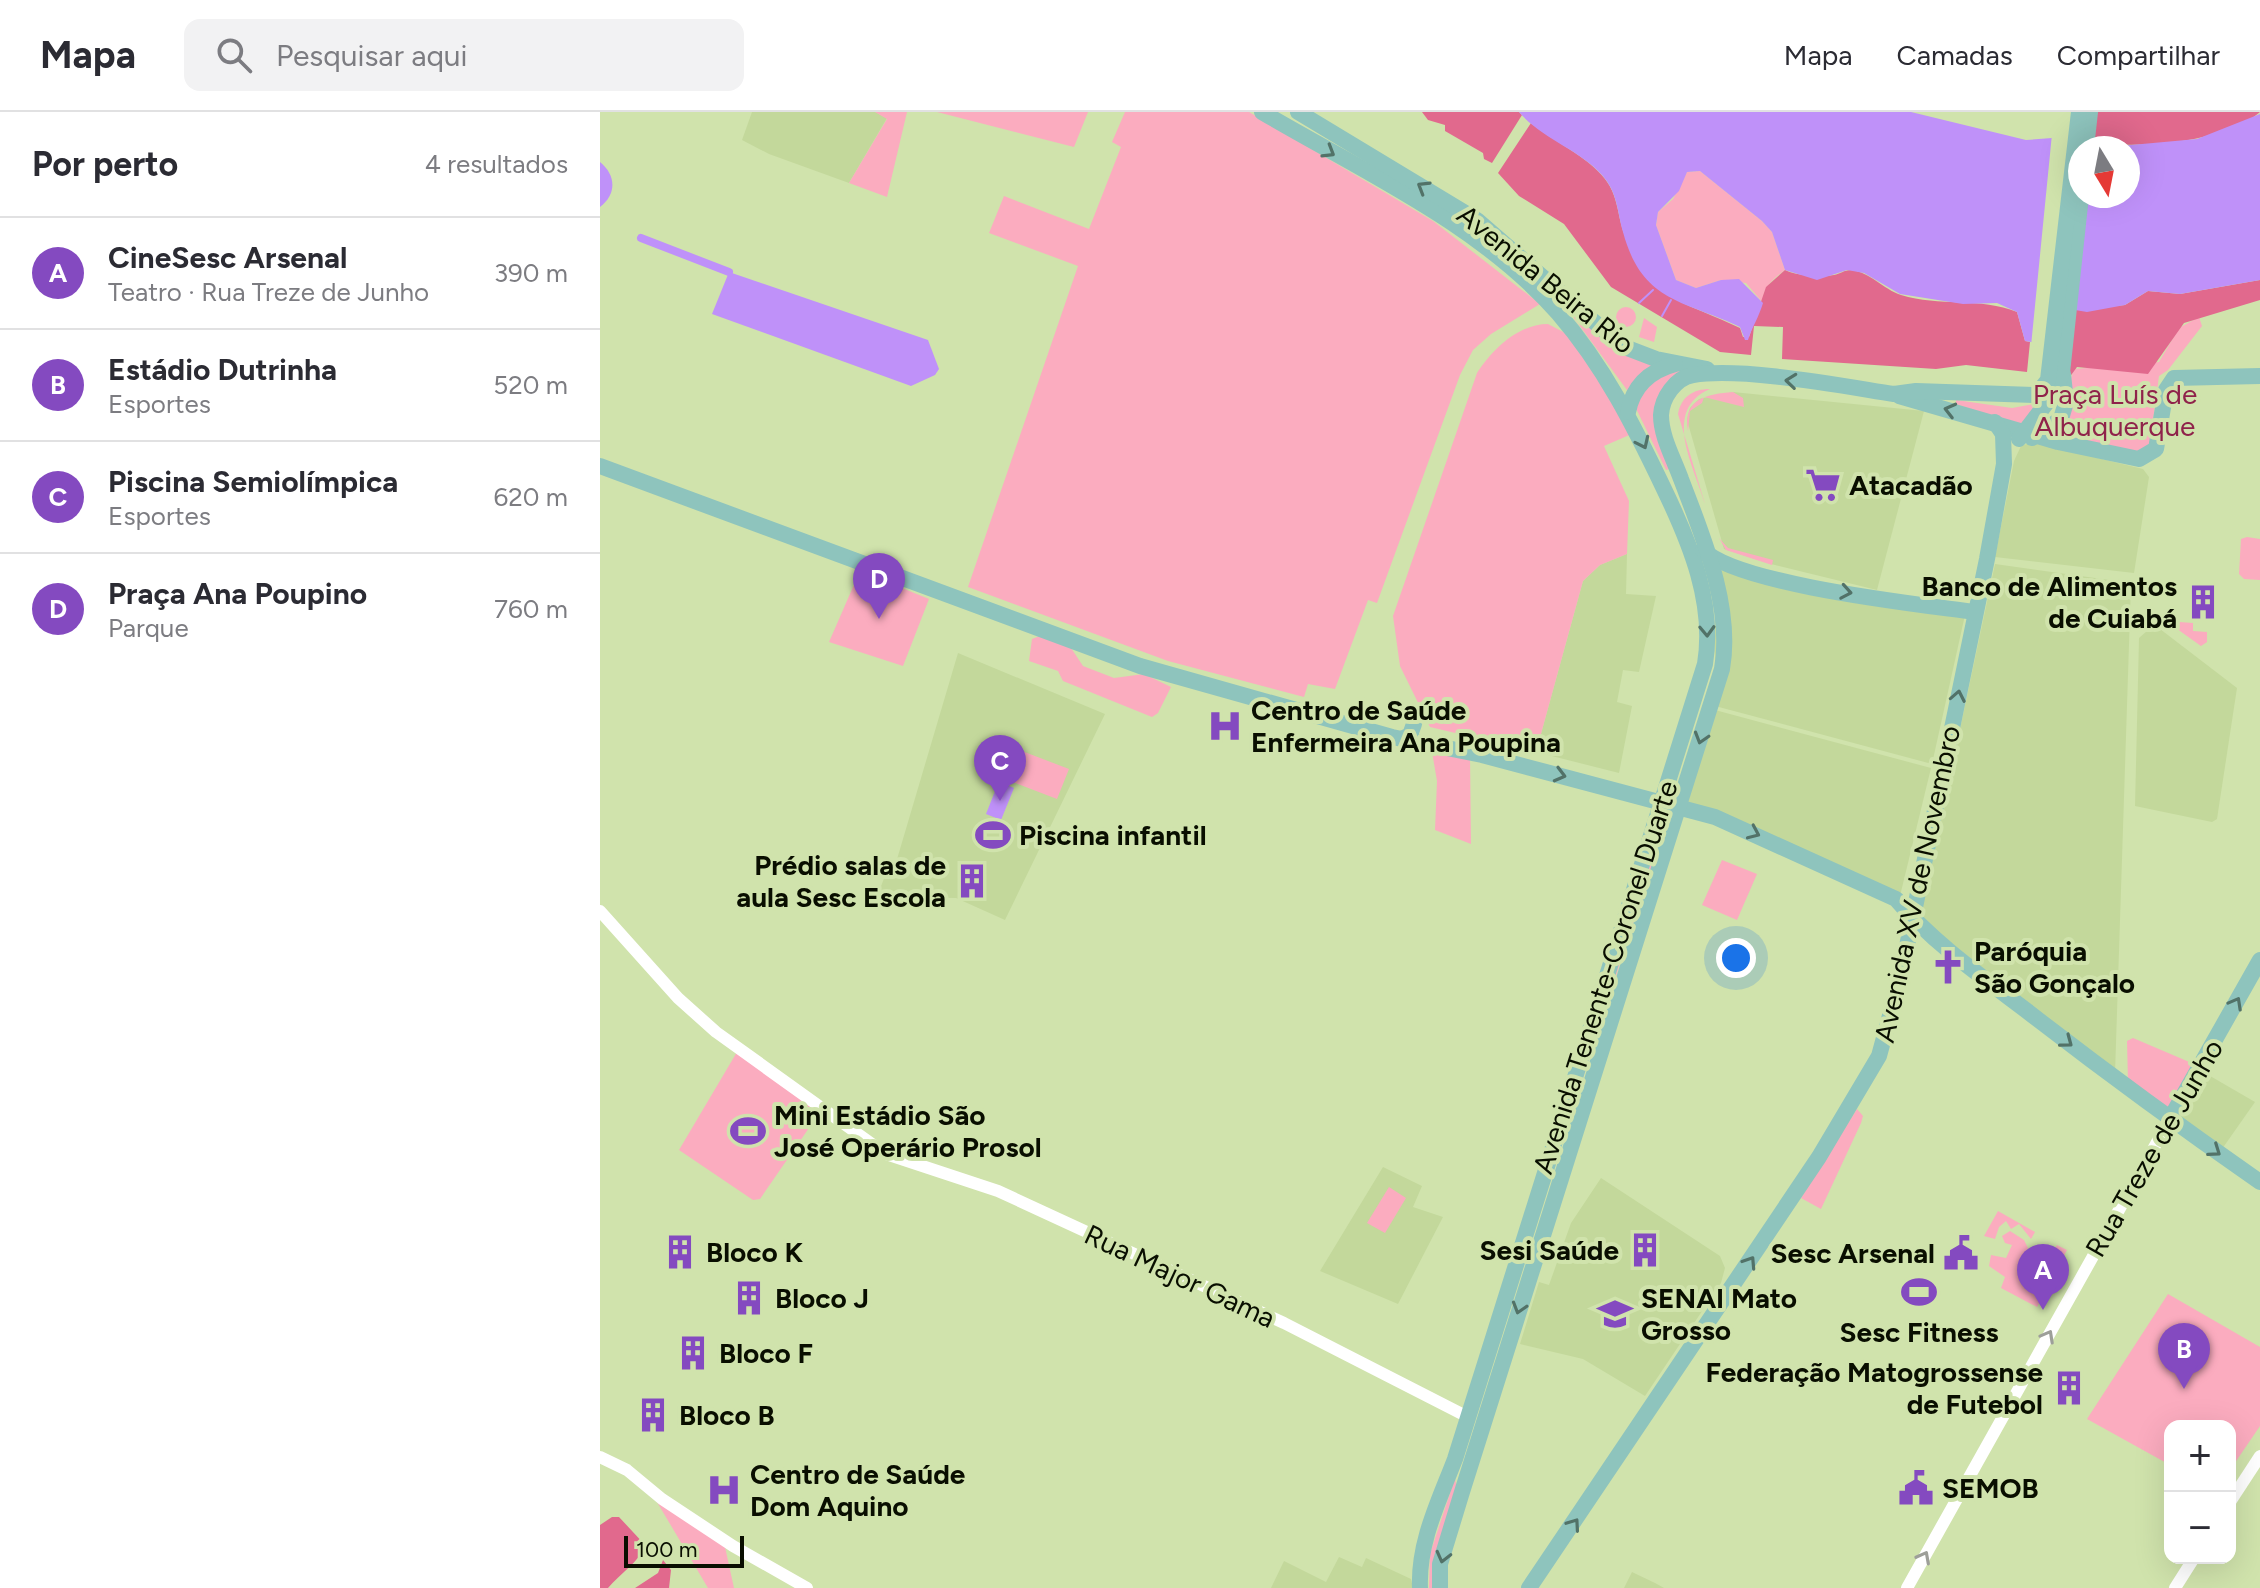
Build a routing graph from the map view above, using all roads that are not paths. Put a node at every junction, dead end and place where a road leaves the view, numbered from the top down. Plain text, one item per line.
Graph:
1 (1262, 112) edge
2 (1298, 112) edge
3 (2079, 112) edge
4 (2090, 112) edge
5 (2087, 136) edge
6 (2079, 208) edge
7 (1557, 311) junction
8 (1622, 346) junction
9 (1676, 363) junction
10 (1720, 374) junction
11 (1605, 375) joint
12 (2055, 376) junction
13 (2260, 376) edge
14 (1894, 394) junction
15 (1628, 412) junction
16 (1995, 422) junction
17 (2038, 435) junction
18 (2008, 457) junction
19 (600, 466) edge
20 (1683, 528) junction
21 (1706, 554) junction
22 (1704, 596) junction
23 (1974, 612) junction
24 (1414, 724) dead end
25 (1402, 739) junction
26 (1662, 802) junction
27 (1680, 807) junction
28 (1919, 882) junction
29 (1896, 899) junction
30 (600, 911) edge
31 (1913, 919) junction
32 (2260, 960) edge
33 (2170, 1119) junction
34 (2260, 1182) edge
35 (1466, 1416) junction
36 (2260, 1456) edge
37 (600, 1457) edge
38 (1455, 1459) junction
39 (1462, 1492) junction
40 (2236, 1493) edge
41 (2190, 1564) edge
42 (807, 1588) edge
43 (1420, 1588) edge
44 (1440, 1588) edge
45 (1532, 1588) edge
46 (1907, 1588) edge
47 (2175, 1588) edge

1 -> 7 main road, Avenida Beira Rio
8 -> 2 main road, Avenida Beira Rio
3 - 12 main road
4 - 5 main road
6 - 12 main road
7 - 8 main road
7 - 11 main road, Avenida Beira Rio
8 - 9 main road, Avenida Beira Rio
9 - 10 main road, Avenida Beira Rio
9 - 15 main road
14 -> 10 main road
10 - 21 main road, Avenida Tenente-Coronel Duarte
11 - 15 main road, Avenida Tenente-Coronel Duarte
12 - 14 main road
12 - 17 main road
12 - 17 main road
13 - 17 main road
16 -> 14 main road
15 -> 20 main road, Avenida Tenente-Coronel Duarte
16 - 17 main road
16 - 18 main road
17 - 18 main road
18 - 23 main road, Avenida XV de Novembro
19 - 25 main road
20 - 21 main road
20 - 22 main road, Avenida Tenente-Coronel Duarte
21 - 22 main road
21 -> 23 main road
21 -> 27 main road, Avenida Tenente-Coronel Duarte
22 -> 26 main road, Avenida Tenente-Coronel Duarte
28 -> 23 main road, Avenida XV de Novembro
24 - 25 main road
25 -> 26 main road
26 - 27 main road
26 - 35 main road, Avenida Tenente-Coronel Duarte
27 -> 29 main road
27 -> 39 main road, Avenida Tenente-Coronel Duarte
28 - 29 main road
28 - 31 main road, Avenida XV de Novembro
29 - 31 main road
30 - 35 street, Rua Major Gama
31 -> 33 main road
45 -> 31 main road, Avenida XV de Novembro
33 -> 32 main road, Rua Treze de Junho
33 -> 34 main road
46 -> 33 street, Rua Treze de Junho
35 - 38 main road, Avenida Tenente-Coronel Duarte
36 - 40 street
37 - 42 street
38 - 39 main road
38 - 43 main road, Avenida Tenente-Coronel Duarte
39 -> 44 main road, Avenida Tenente-Coronel Duarte
41 - 47 street

